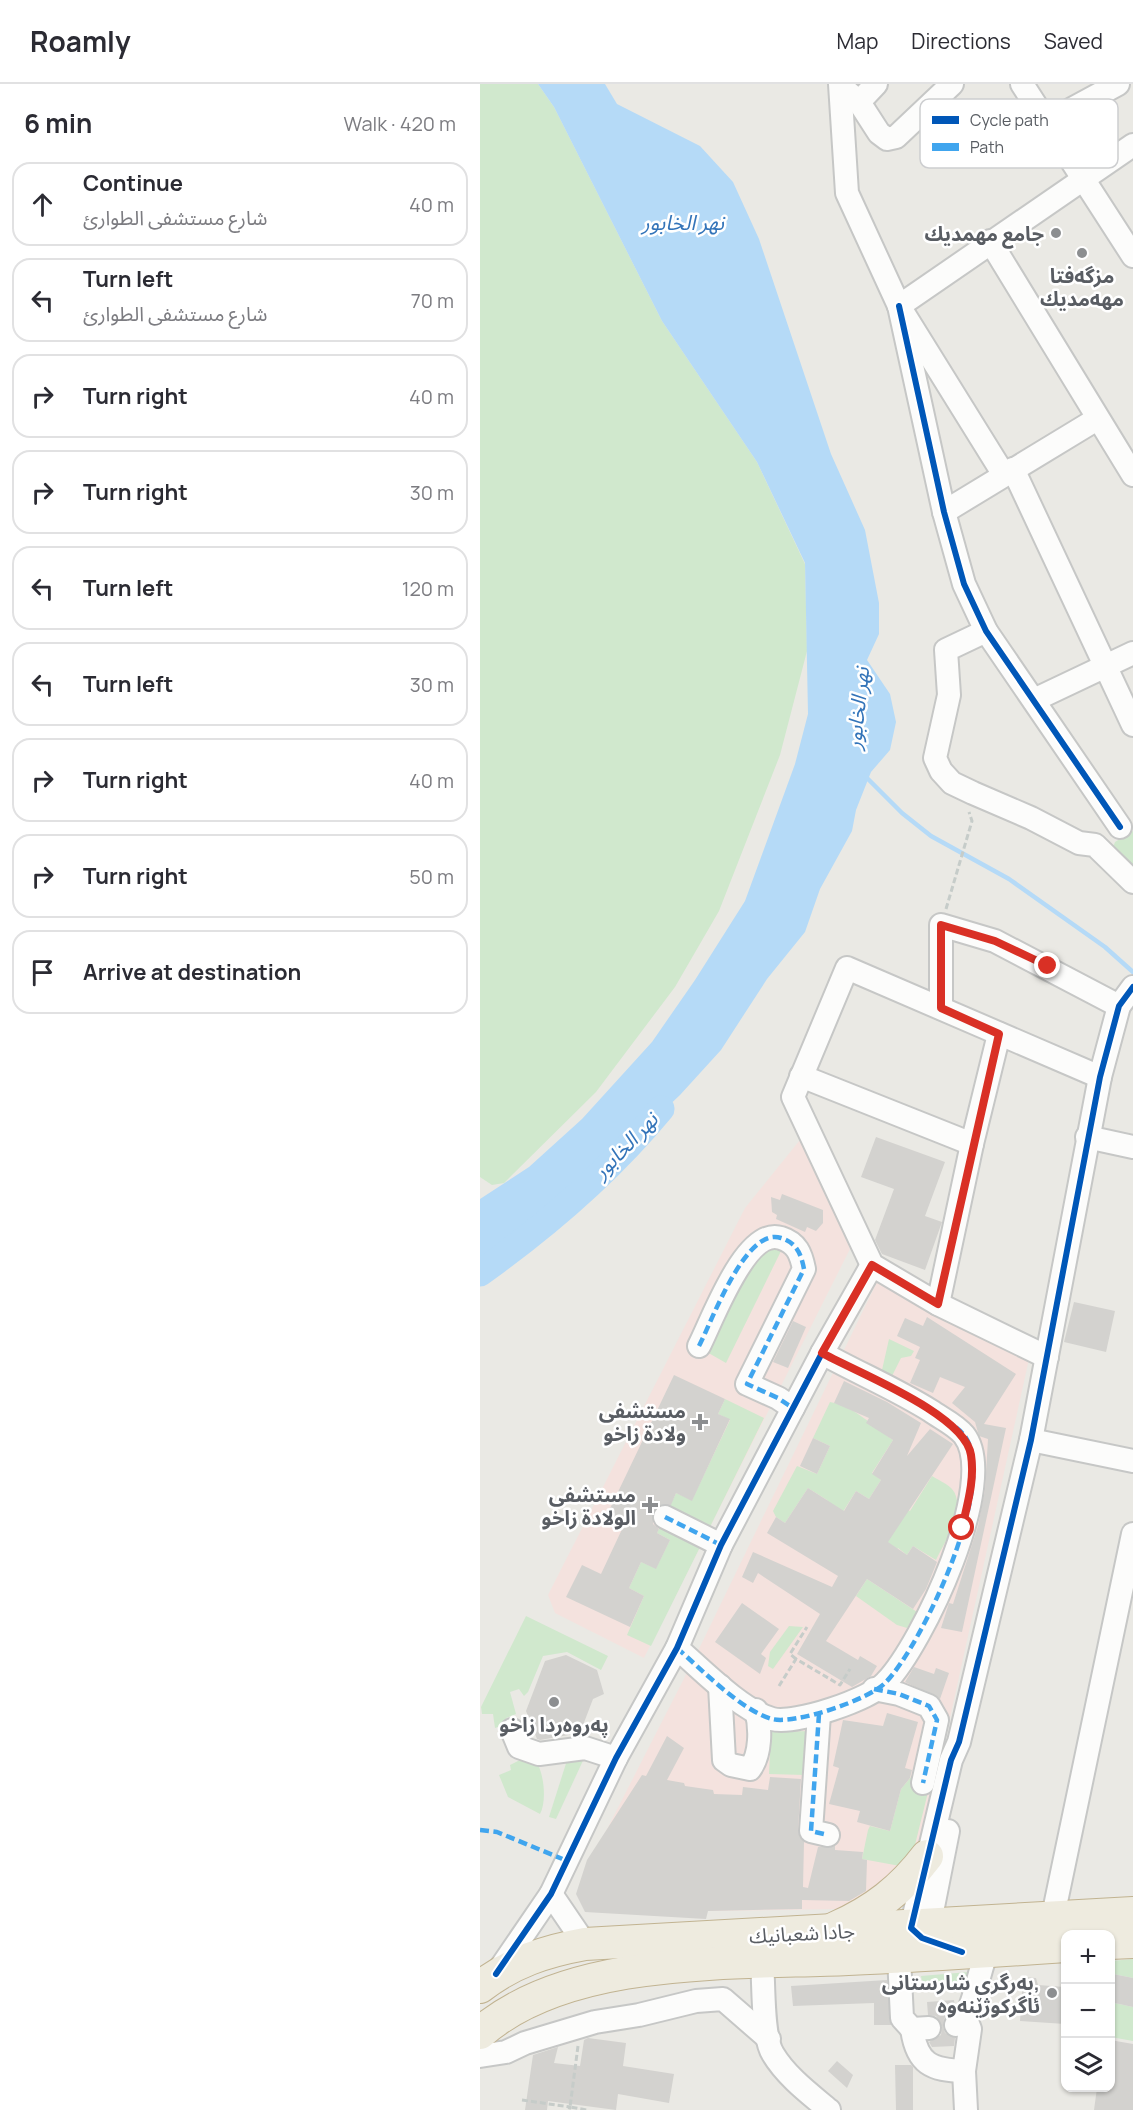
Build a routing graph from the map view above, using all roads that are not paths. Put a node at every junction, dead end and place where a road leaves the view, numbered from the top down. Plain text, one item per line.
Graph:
1 (876, 84) edge
2 (952, 84) edge
3 (1022, 84) edge
4 (1118, 84) edge
5 (841, 86) edge
6 (936, 99) edge
7 (1032, 99) edge
8 (1090, 99) edge
9 (859, 102) junction
10 (920, 114) edge
11 (1133, 145) edge
12 (1118, 155) edge
13 (1078, 168) edge
14 (1100, 168) edge
15 (1085, 178) junction
16 (990, 241) junction
17 (1133, 256) edge
18 (899, 306) junction
19 (1097, 419) junction
20 (1009, 472) junction
21 (1133, 475) edge
22 (944, 512) junction
23 (986, 631) junction
24 (1133, 653) edge
25 (1105, 667) junction
26 (1034, 700) junction
27 (1133, 725) edge
28 (1127, 823) edge
29 (1095, 845) junction
30 (1133, 882) edge
31 (1133, 987) edge
32 (1119, 1006) junction
33 (941, 1008) junction
34 (999, 1034) junction
35 (801, 1077) junction
36 (1100, 1077) junction
37 (1088, 1137) junction
38 (972, 1144) junction
39 (1133, 1147) edge
40 (872, 1265) junction
41 (938, 1304) junction
42 (699, 1346) dead end
43 (822, 1353) junction
44 (1047, 1357) junction
45 (793, 1408) junction
46 (1031, 1440) junction
47 (1133, 1461) edge
48 (665, 1517) dead end
49 (722, 1545) junction
50 (1131, 1547) edge
51 (678, 1648) junction
52 (720, 1686) junction
53 (874, 1689) junction
54 (756, 1710) junction
55 (819, 1714) junction
56 (512, 1730) dead end
57 (959, 1742) junction
58 (616, 1758) junction
59 (923, 1783) dead end
60 (828, 1835) dead end
61 (927, 1856) junction
62 (551, 1894) junction
63 (1133, 1913) edge
64 (1053, 1916) junction
65 (919, 1930) junction
66 (826, 1932) junction
67 (972, 1942) junction
68 (1133, 1942) edge
69 (1115, 1943) edge
70 (585, 1944) junction
71 (1061, 1946) edge
72 (762, 1962) junction
73 (488, 1981) edge
74 (480, 2033) edge
75 (769, 2039) junction
76 (480, 2056) edge
77 (964, 2071) junction
78 (829, 2110) edge
79 (966, 2110) edge

1 - 9 street
2 - 6 street
3 - 7 street
4 - 8 street
5 - 9 street
5 - 18 street
9 - 10 street
11 - 12 street
13 - 15 street
14 - 15 street
15 - 16 street
15 - 17 street
16 - 18 street
16 - 19 street
18 - 20 street
18 - 22 street
19 - 20 street
19 - 21 street
20 - 22 street
20 - 25 street
22 - 23 street
23 - 26 street
23 - 29 street
24 - 25 street
25 - 26 street
25 - 27 street
26 - 28 street
28 - 29 street
29 - 30 street
31 - 32 street
32 - 33 street
32 - 36 street
33 - 34 street
33 - 35 street
34 - 36 street
34 - 38 street
35 - 38 street
35 - 40 street
36 - 37 street
37 - 39 street
37 - 44 street
38 - 41 street
40 - 41 street
40 - 43 street
41 - 44 street
42 - 45 street
43 - 45 street
43 - 53 street
44 - 46 street
45 - 49 street
46 - 47 street
46 - 57 street
48 - 49 street
49 - 51 street
50 - 64 street
51 - 52 street
51 - 58 street
52 - 54 street
52 - 54 street
53 - 55 street
53 - 59 street
54 - 55 street
55 - 60 street
56 - 58 street
57 - 61 street
57 - 65 street
58 - 62 street
61 - 65 street
61 - 66 highway
62 - 70 street
62 - 73 street
63 - 64 highway, جادا شعبانيك
64 - 67 highway, جادا شعبانيك
65 - 66 highway, جادا شعبانيك
65 - 67 highway, جادا شعبانيك
65 - 67 highway, جادا شعبانيك
65 - 72 highway, جادا شعبانيك
65 - 77 street
66 - 70 highway, جادا شعبانيك
67 - 71 highway, جادا شعبانيك
67 - 77 street
68 - 69 highway
70 - 73 highway, جادا شعبانيك
72 - 74 highway, جادا شعبانيك
72 - 75 street
75 - 76 street
75 - 78 street
77 - 79 street

